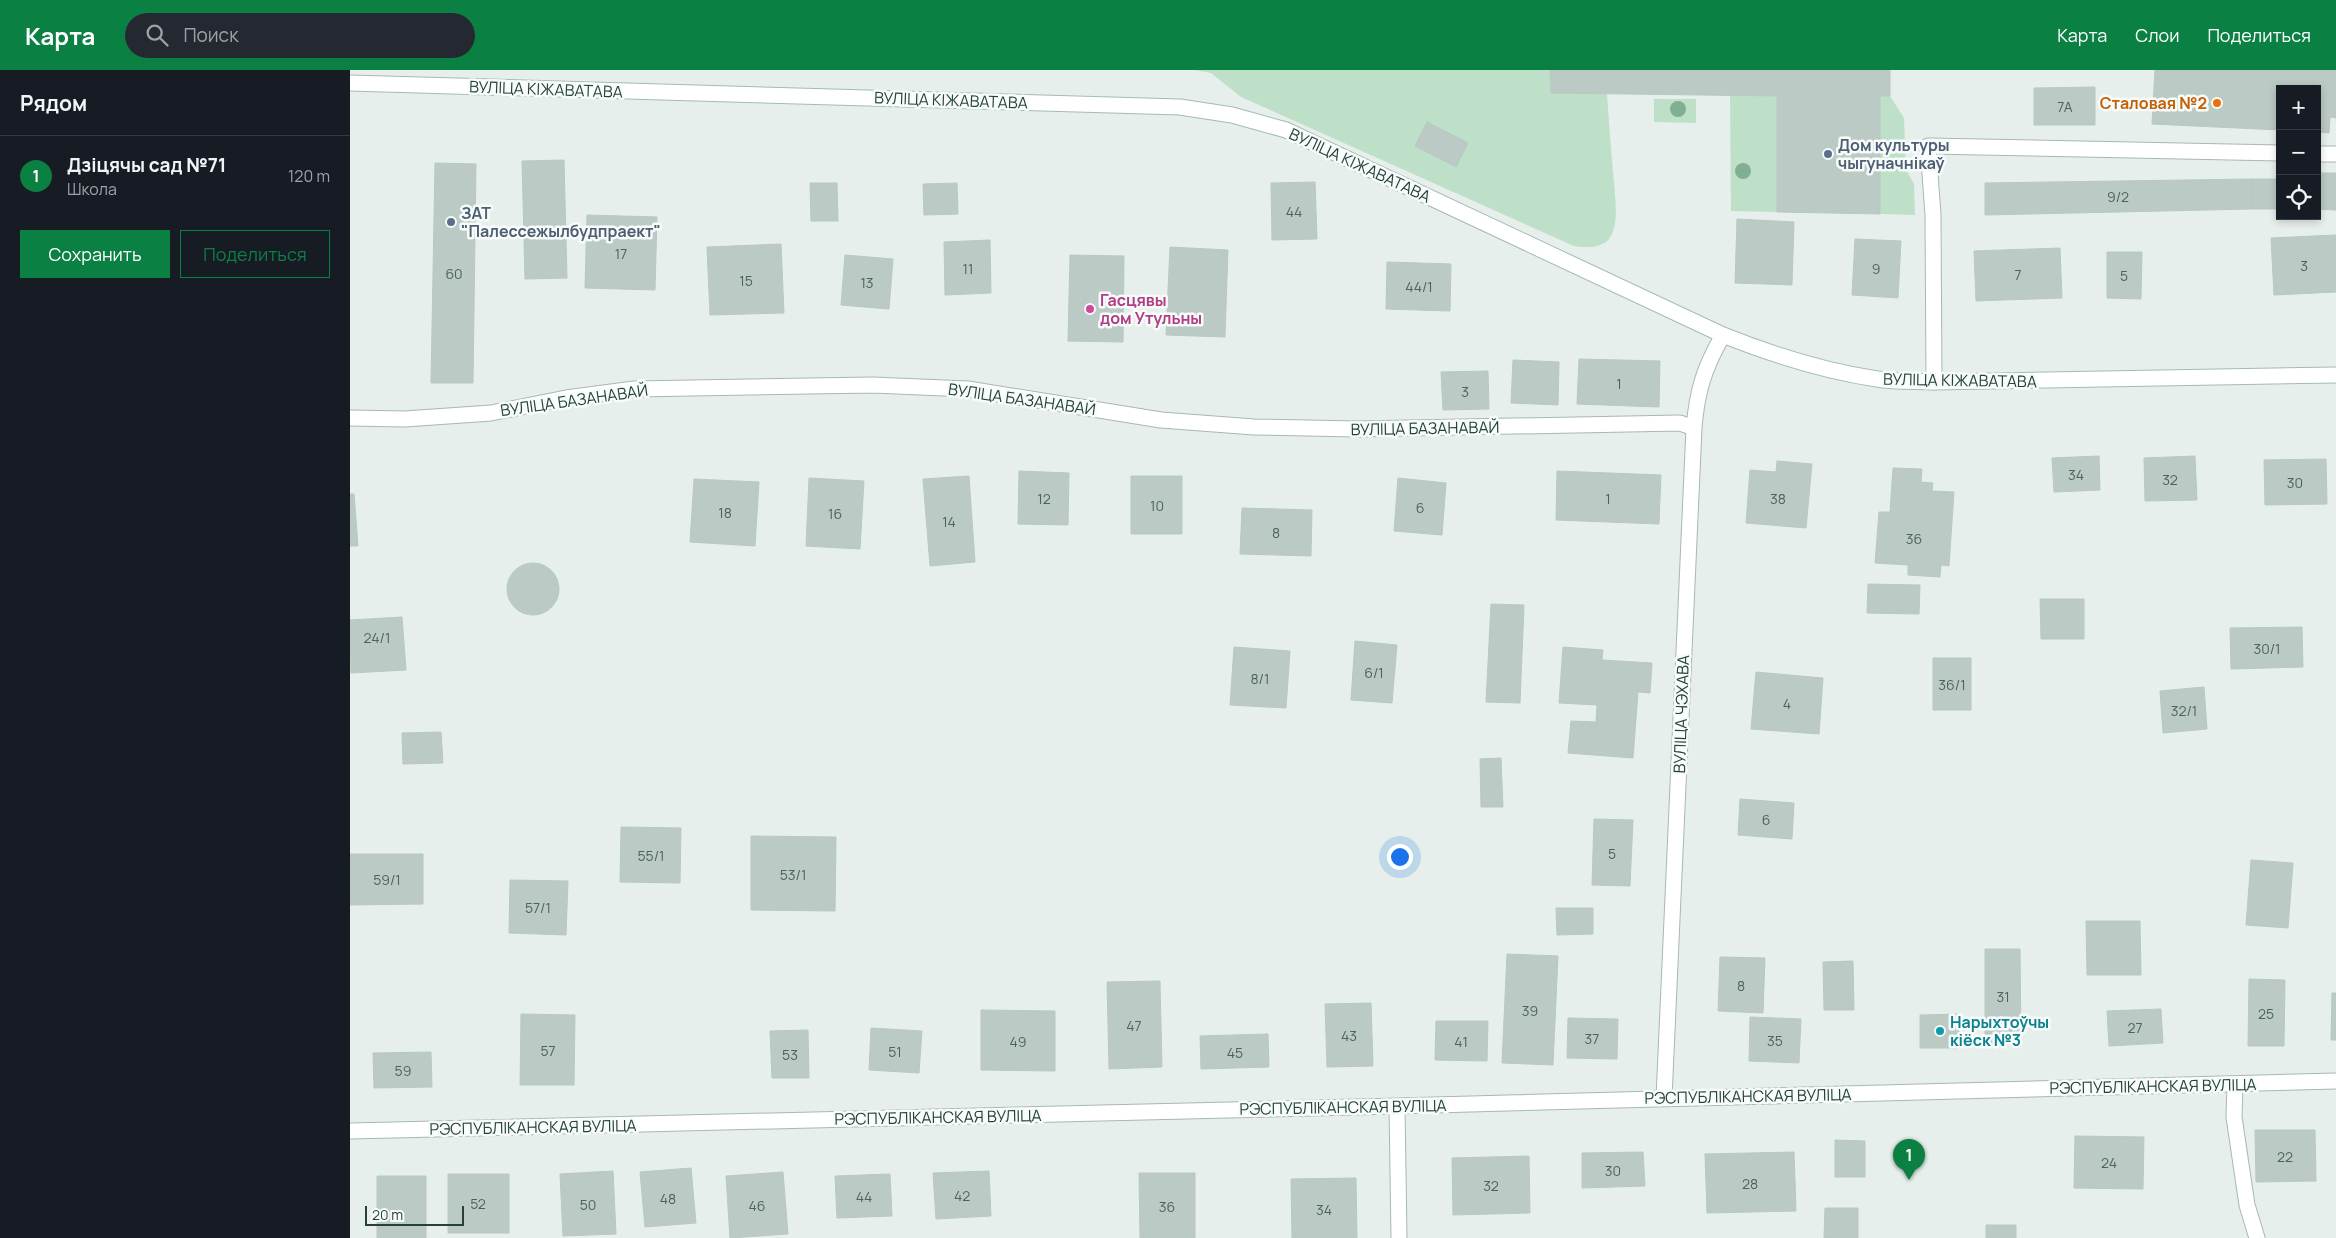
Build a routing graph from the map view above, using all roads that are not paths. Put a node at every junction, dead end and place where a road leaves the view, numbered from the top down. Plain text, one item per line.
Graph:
1 (350, 83) edge
2 (2276, 153) edge
3 (2321, 154) edge
4 (2336, 154) edge
5 (1723, 336) junction
6 (2336, 375) edge
7 (1934, 382) junction
8 (350, 418) edge
9 (1694, 428) junction
10 (2336, 1081) edge
11 (2234, 1084) junction
12 (1664, 1098) junction
13 (1397, 1106) junction
14 (350, 1131) edge
15 (1400, 1238) edge
16 (2257, 1238) edge

1 - 5 street, ВУЛІЦА КІЖАВАТАВА
2 - 7 street
3 - 4 street
5 - 7 street, ВУЛІЦА КІЖАВАТАВА
5 - 9 street, ВУЛІЦА ЧЭХАВА
6 - 7 street, ВУЛІЦА КІЖАВАТАВА
8 - 9 street, ВУЛІЦА БАЗАНАВАЙ
9 - 12 street, ВУЛІЦА ЧЭХАВА
10 - 11 street, РЭСПУБЛІКАНСКАЯ ВУЛІЦА
11 - 12 street, РЭСПУБЛІКАНСКАЯ ВУЛІЦА
11 - 16 street
12 - 13 street, РЭСПУБЛІКАНСКАЯ ВУЛІЦА
13 - 14 street, РЭСПУБЛІКАНСКАЯ ВУЛІЦА
13 - 15 street

